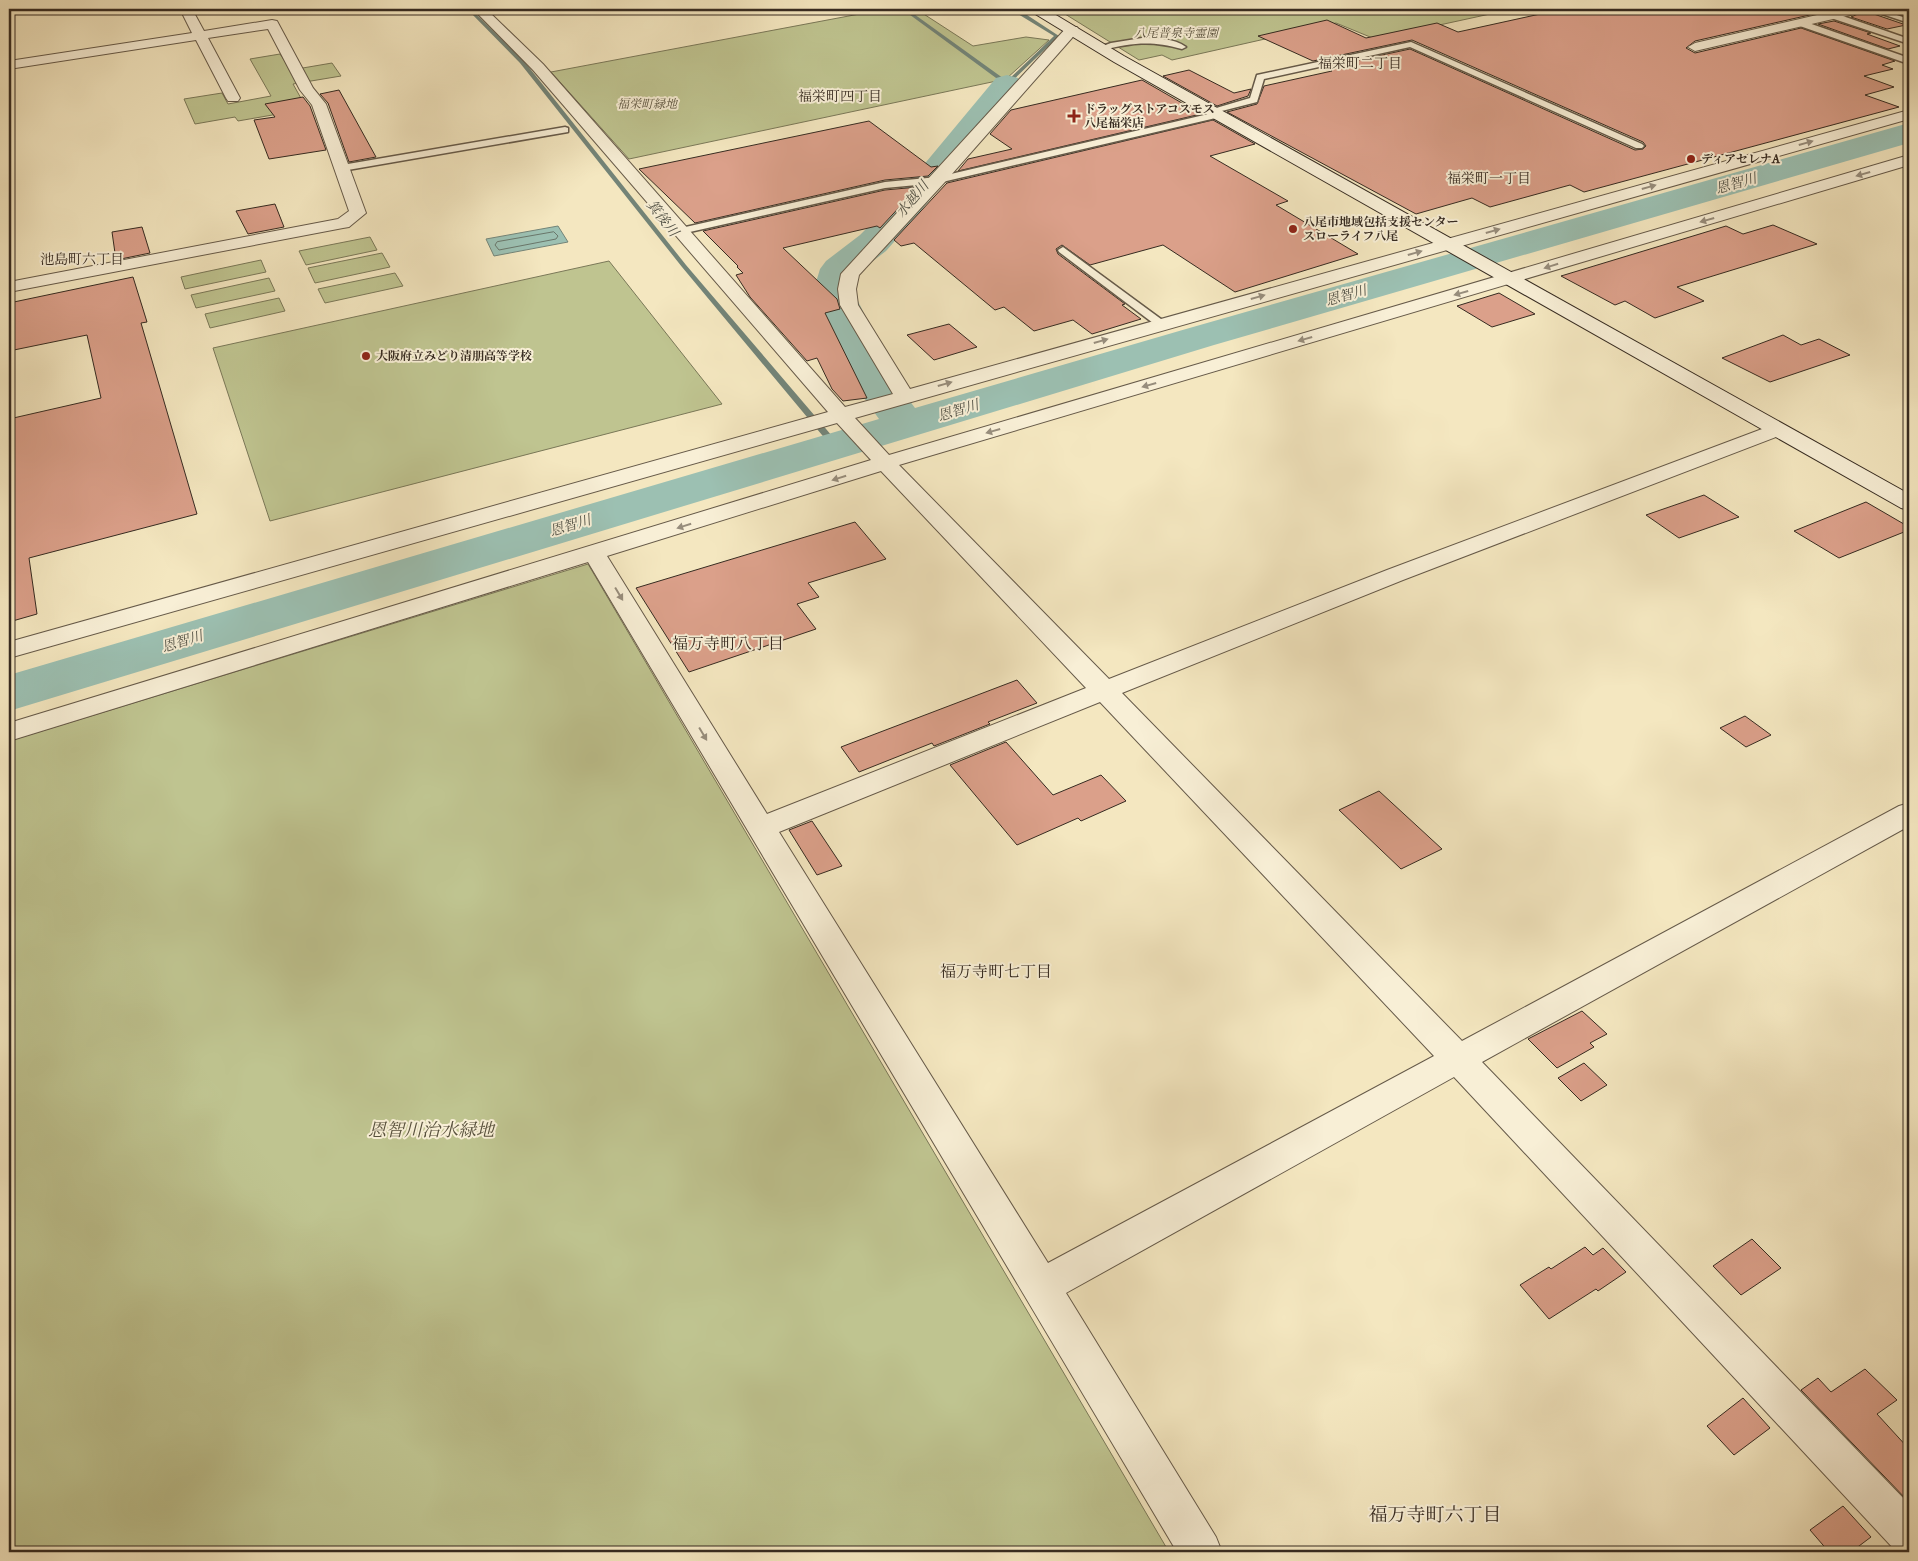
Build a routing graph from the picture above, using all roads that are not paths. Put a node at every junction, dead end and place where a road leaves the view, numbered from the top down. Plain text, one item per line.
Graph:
1 (186, 9) edge
2 (480, 9) edge
3 (1037, 9) edge
4 (1859, 9) edge
5 (1871, 9) edge
6 (1831, 16) junction
7 (1909, 21) edge
8 (1800, 23) junction
9 (1072, 30) junction
10 (201, 36) junction
11 (1909, 42) edge
12 (1182, 47) dead end
13 (1695, 47) dead end
14 (1101, 48) junction
15 (1906, 60) dead end
16 (9, 64) edge
17 (233, 98) dead end
18 (1214, 113) junction
19 (1909, 114) edge
20 (565, 130) dead end
21 (1638, 146) dead end
22 (1909, 160) edge
23 (342, 168) junction
24 (936, 180) junction
25 (681, 231) junction
26 (1450, 247) junction
27 (1063, 250) dead end
28 (1505, 278) junction
29 (9, 287) edge
30 (1161, 324) junction
31 (901, 397) junction
32 (844, 418) junction
33 (1777, 430) junction
34 (884, 462) junction
35 (1909, 503) edge
36 (594, 553) junction
37 (9, 650) edge
38 (1104, 692) junction
39 (9, 732) edge
40 (1909, 813) edge
41 (760, 828) junction
42 (1459, 1060) junction
43 (1042, 1286) junction
44 (1909, 1534) edge
45 (1201, 1552) edge

1 - 10 street
2 - 25 street
3 - 9 street
4 - 6 street
5 - 7 lane
6 - 8 street
6 - 11 lane
8 - 13 street
8 - 15 lane
9 - 14 street
9 - 24 street
10 - 16 street
10 - 17 street
10 - 23 street
12 - 14 lane
14 - 18 street
18 - 21 lane
18 - 24 lane
18 - 26 street
26 -> 19 street
20 - 23 lane
22 -> 28 street
23 - 29 street
24 - 25 lane
24 - 31 street
25 - 32 street
26 - 28 street
30 -> 26 street
27 - 30 lane
28 - 33 street
28 -> 34 street
31 -> 30 street
31 - 32 street
32 - 34 street
32 - 37 street
33 - 35 street
33 - 38 street
34 -> 36 street
34 - 38 street
36 - 39 street
36 -> 41 street
38 - 41 street
38 - 42 street
40 - 42 street
41 - 43 street
42 - 43 street
42 - 44 street
43 - 45 street

